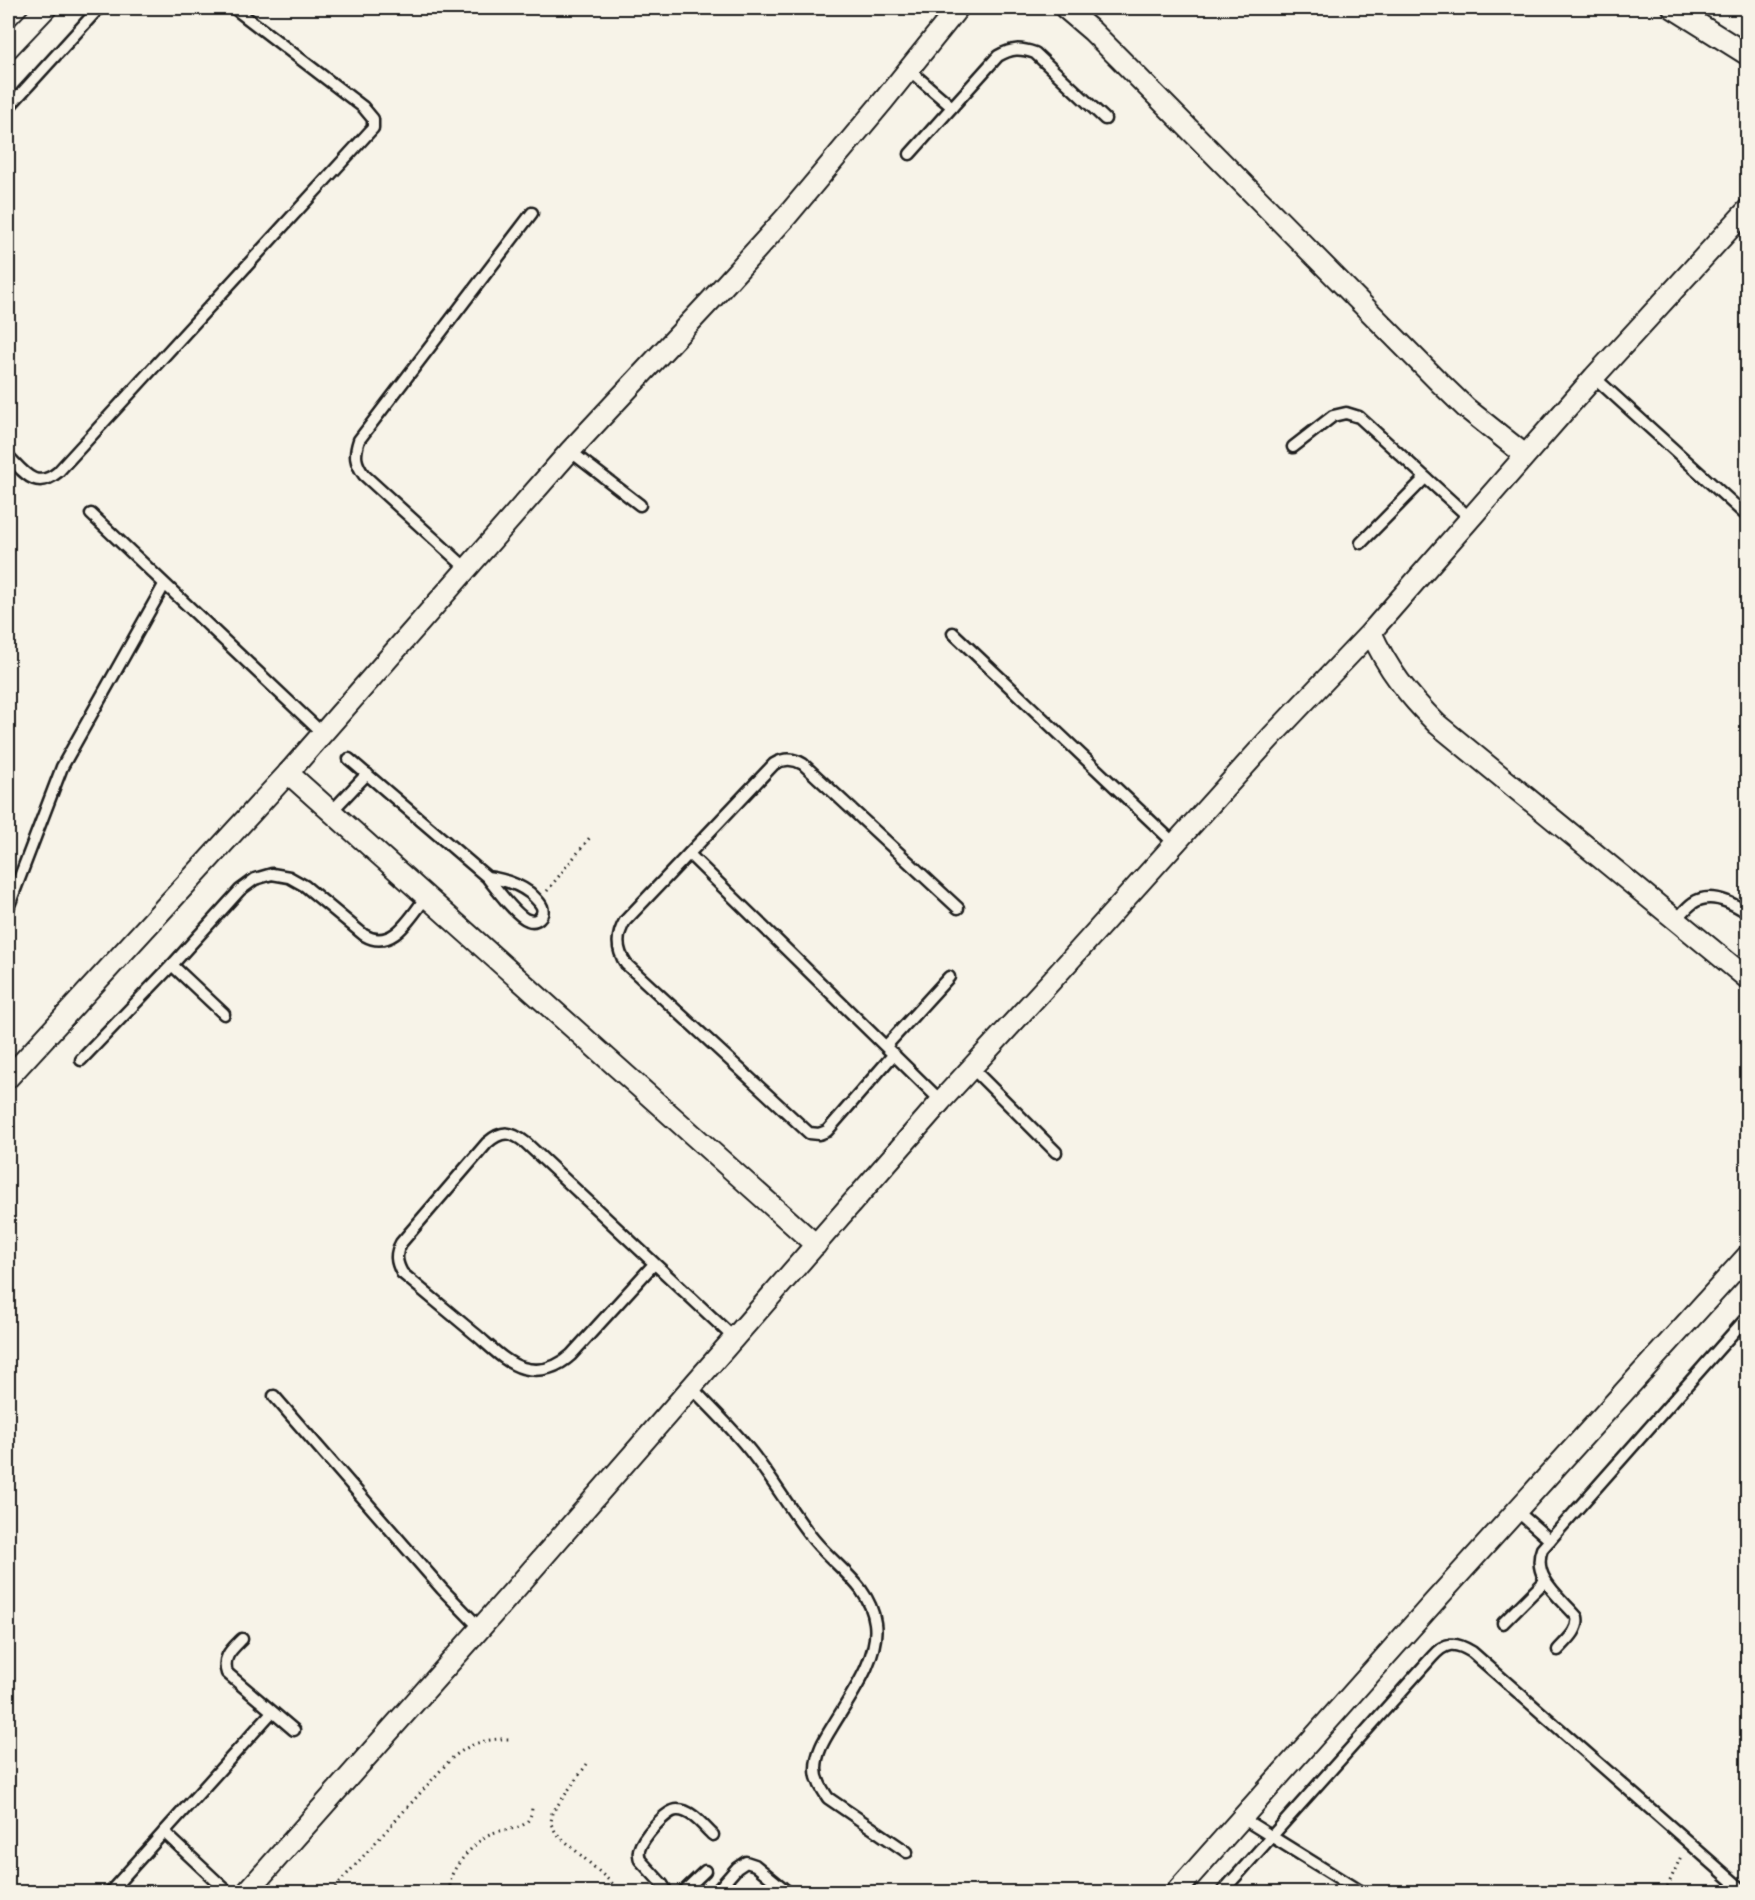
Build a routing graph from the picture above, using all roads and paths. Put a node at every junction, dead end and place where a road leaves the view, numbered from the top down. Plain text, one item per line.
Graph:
1 (46, 8) edge
2 (99, 8) edge
3 (234, 8) edge
4 (958, 8) edge
5 (1065, 8) edge
6 (1673, 8) edge
7 (8, 48) edge
8 (1748, 55) edge
9 (909, 70) junction
10 (952, 107) junction
11 (8, 108) edge
12 (1105, 118) dead end
13 (910, 154) dead end
14 (1748, 209) edge
15 (532, 213) dead end
16 (1594, 377) junction
17 (1293, 447) dead end
18 (570, 451) junction
19 (1525, 455) junction
20 (8, 456) edge
21 (1425, 478) junction
22 (640, 505) dead end
23 (91, 514) dead end
24 (1748, 517) edge
25 (1471, 519) junction
26 (1361, 543) dead end
27 (466, 568) junction
28 (164, 585) junction
29 (1371, 632) junction
30 (953, 633) dead end
31 (322, 733) junction
32 (349, 759) dead end
33 (288, 773) junction
34 (367, 774) junction
35 (331, 812) junction
36 (591, 836) dead end
37 (1174, 844) junction
38 (689, 854) junction
39 (487, 877) junction
40 (427, 896) junction
41 (538, 901) junction
42 (8, 908) edge
43 (958, 909) dead end
44 (1748, 913) edge
45 (1676, 920) junction
46 (172, 966) junction
47 (949, 977) dead end
48 (1748, 979) edge
49 (224, 1014) dead end
50 (890, 1050) junction
51 (81, 1060) dead end
52 (971, 1067) junction
53 (8, 1078) edge
54 (941, 1101) junction
55 (1056, 1152) dead end
56 (816, 1245) junction
57 (1748, 1256) edge
58 (654, 1264) junction
59 (1748, 1316) edge
60 (734, 1338) junction
61 (691, 1387) junction
62 (274, 1395) dead end
63 (1517, 1511) junction
64 (1550, 1540) junction
65 (1545, 1581) junction
66 (1503, 1623) dead end
67 (480, 1628) junction
68 (242, 1639) dead end
69 (1558, 1650) dead end
70 (272, 1712) junction
71 (294, 1731) dead end
72 (510, 1739) dead end
73 (587, 1764) dead end
74 (532, 1808) dead end
75 (1242, 1818) junction
76 (164, 1833) junction
77 (713, 1835) dead end
78 (1273, 1836) junction
79 (1688, 1842) junction
80 (907, 1852) dead end
81 (705, 1870) dead end
82 (110, 1893) edge
83 (228, 1893) edge
84 (247, 1893) edge
85 (331, 1893) edge
86 (449, 1893) edge
87 (622, 1893) edge
88 (667, 1893) edge
89 (683, 1893) edge
90 (716, 1893) edge
91 (788, 1893) edge
92 (1176, 1893) edge
93 (1222, 1893) edge
94 (1361, 1893) edge
95 (1665, 1893) edge
96 (1745, 1893) edge

1 - 7 street
2 - 11 lane
3 - 20 lane
4 - 9 street
5 - 19 street
6 - 8 street
9 - 10 lane
9 - 18 street
10 - 12 lane
10 - 13 lane
14 - 16 street
15 - 27 lane
16 - 19 street
16 - 24 lane
17 - 21 lane
18 - 22 lane
18 - 27 street
19 - 25 street
21 - 25 lane
21 - 26 lane
23 - 28 lane
25 - 29 street
27 - 31 street
28 - 31 lane
28 - 42 lane
29 - 37 street
29 - 45 street
30 - 37 lane
31 - 33 street
32 - 34 lane
33 - 35 street
33 - 53 street
34 - 35 lane
34 - 39 lane
35 - 40 street
36 - 41 path
37 - 52 street
38 - 43 lane
38 - 50 lane
38 - 50 lane
39 - 41 lane
39 - 41 lane
40 - 46 lane
40 - 56 street
44 - 45 lane
45 - 48 street
46 - 49 lane
46 - 51 lane
47 - 50 lane
50 - 54 lane
52 - 54 street
52 - 55 lane
54 - 56 street
56 - 60 street
57 - 63 street
58 - 58 lane
58 - 60 lane
59 - 64 lane
60 - 61 street
61 - 67 street
61 - 80 lane
62 - 67 lane
63 - 64 lane
63 - 75 street
64 - 65 lane
65 - 66 lane
65 - 69 lane
67 - 84 street
68 - 70 lane
70 - 71 lane
70 - 76 lane
72 - 85 path
73 - 87 path
74 - 86 path
75 - 78 lane
75 - 92 street
76 - 82 lane
76 - 83 lane
77 - 88 lane
78 - 79 lane
78 - 93 lane
78 - 94 lane
79 - 95 path
79 - 96 lane
81 - 89 lane
90 - 91 lane

